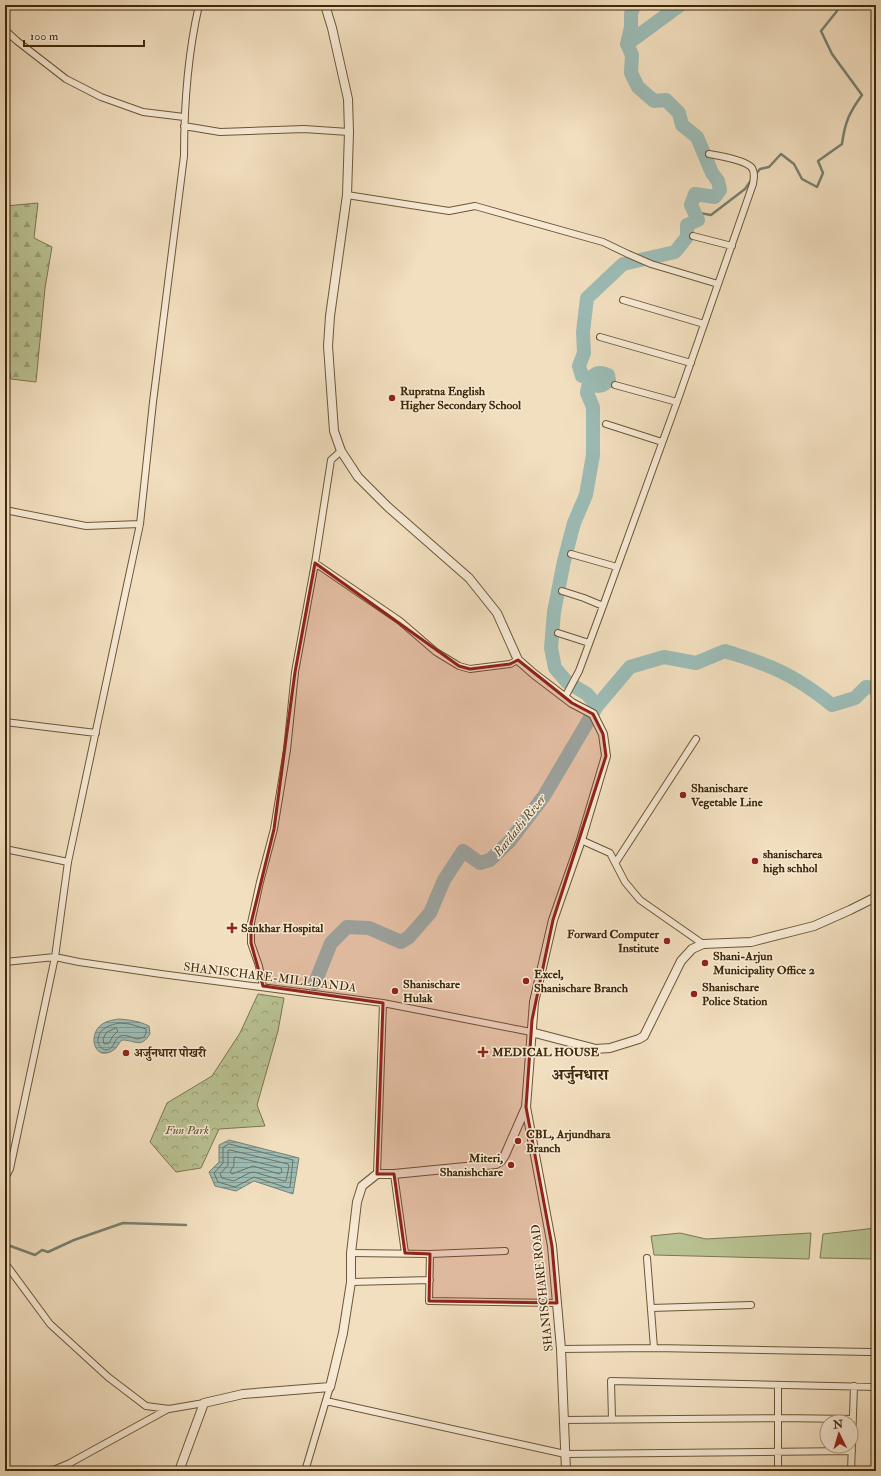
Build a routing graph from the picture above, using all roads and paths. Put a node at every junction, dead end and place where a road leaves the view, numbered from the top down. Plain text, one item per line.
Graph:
1 (199, 5) edge
2 (325, 5) edge
3 (5, 31) edge
4 (184, 117) junction
5 (184, 126) junction
6 (349, 132) junction
7 (710, 154) dead end
8 (347, 195) junction
9 (693, 236) dead end
10 (732, 246) junction
11 (718, 284) junction
12 (623, 300) dead end
13 (704, 324) junction
14 (600, 337) dead end
15 (691, 363) junction
16 (615, 385) dead end
17 (677, 402) junction
18 (606, 424) dead end
19 (662, 442) junction
20 (341, 451) junction
21 (5, 513) edge
22 (140, 524) junction
23 (571, 554) dead end
24 (314, 564) junction
25 (617, 567) junction
26 (562, 591) dead end
27 (603, 606) junction
28 (558, 633) dead end
29 (589, 643) junction
30 (518, 660) junction
31 (565, 697) junction
32 (5, 722) edge
33 (96, 733) junction
34 (696, 739) dead end
35 (581, 840) junction
36 (5, 849) edge
37 (68, 862) junction
38 (616, 862) junction
39 (876, 897) edge
40 (703, 944) junction
41 (56, 957) junction
42 (5, 962) edge
43 (263, 986) junction
44 (383, 1003) junction
45 (531, 1032) junction
46 (526, 1107) junction
47 (377, 1174) junction
48 (394, 1174) junction
49 (5, 1178) edge
50 (505, 1251) dead end
51 (351, 1253) junction
52 (405, 1253) junction
53 (430, 1254) junction
54 (647, 1258) dead end
55 (5, 1263) edge
56 (430, 1280) junction
57 (351, 1282) junction
58 (557, 1303) junction
59 (751, 1306) dead end
60 (651, 1308) junction
61 (654, 1348) junction
62 (561, 1349) junction
63 (870, 1352) dead end
64 (778, 1385) junction
65 (854, 1386) junction
66 (330, 1387) junction
67 (876, 1387) edge
68 (326, 1401) junction
69 (204, 1403) junction
70 (169, 1409) junction
71 (853, 1414) edge
72 (778, 1418) junction
73 (612, 1419) junction
74 (819, 1419) edge
75 (563, 1420) junction
76 (778, 1451) junction
77 (819, 1451) edge
78 (565, 1454) junction
79 (852, 1454) edge
80 (51, 1471) edge
81 (179, 1471) edge
82 (305, 1471) edge
83 (566, 1471) edge
84 (778, 1471) edge
85 (852, 1471) edge

1 - 4 street
2 - 6 street
3 - 4 street
4 - 5 street
5 - 6 street
5 - 22 street
6 - 8 street
7 - 10 street
8 - 11 street
8 - 20 street
9 - 10 street
10 - 11 street
11 - 13 street
12 - 13 street
13 - 15 street
14 - 15 street
15 - 17 street
16 - 17 street
17 - 19 street
18 - 19 street
19 - 25 street
20 - 24 street
20 - 30 street
21 - 22 street
22 - 33 street
23 - 25 street
24 - 30 street
24 - 43 street
25 - 27 street
26 - 27 street
27 - 29 street
28 - 29 street
29 - 31 street
30 - 31 street, SHANISCHARE ROAD
31 - 35 street, SHANISCHARE ROAD
32 - 33 street
33 - 37 street
34 - 38 street
35 - 38 street
35 - 45 street, SHANISCHARE ROAD
36 - 37 street
37 - 41 street
38 - 40 street
39 - 40 street
40 - 45 street
41 - 42 street, SHANISCHARE-MILLDANDA
41 - 43 street, SHANISCHARE-MILLDANDA
41 - 49 street
43 - 44 street, SHANISCHARE-MILLDANDA
44 - 45 street, SHANISCHARE-MILLDANDA
44 - 47 street
45 - 46 street, SHANISCHARE ROAD
46 - 48 street
46 - 58 street, SHANISCHARE ROAD
47 - 48 street
47 - 51 street
48 - 52 street
50 - 53 street
51 - 52 street
51 - 57 street
52 - 53 street
53 - 56 street
54 - 60 street
55 - 70 street
56 - 57 street
56 - 58 street
57 - 66 street
58 - 62 street, SHANISCHARE ROAD
59 - 60 street
60 - 61 street
61 - 62 street
61 - 63 street
62 - 75 street, SHANISCHARE ROAD
64 - 65 street
64 - 72 street
64 - 73 street
65 - 67 street
65 - 71 street
66 - 68 street
66 - 69 street
68 - 78 street
68 - 82 street
69 - 70 street
69 - 81 street
70 - 80 street
72 - 73 street
72 - 74 street
72 - 76 street
73 - 75 street
75 - 78 street, SHANISCHARE ROAD
76 - 77 street
76 - 78 street
76 - 84 street
78 - 83 street, SHANISCHARE ROAD
79 - 85 street

